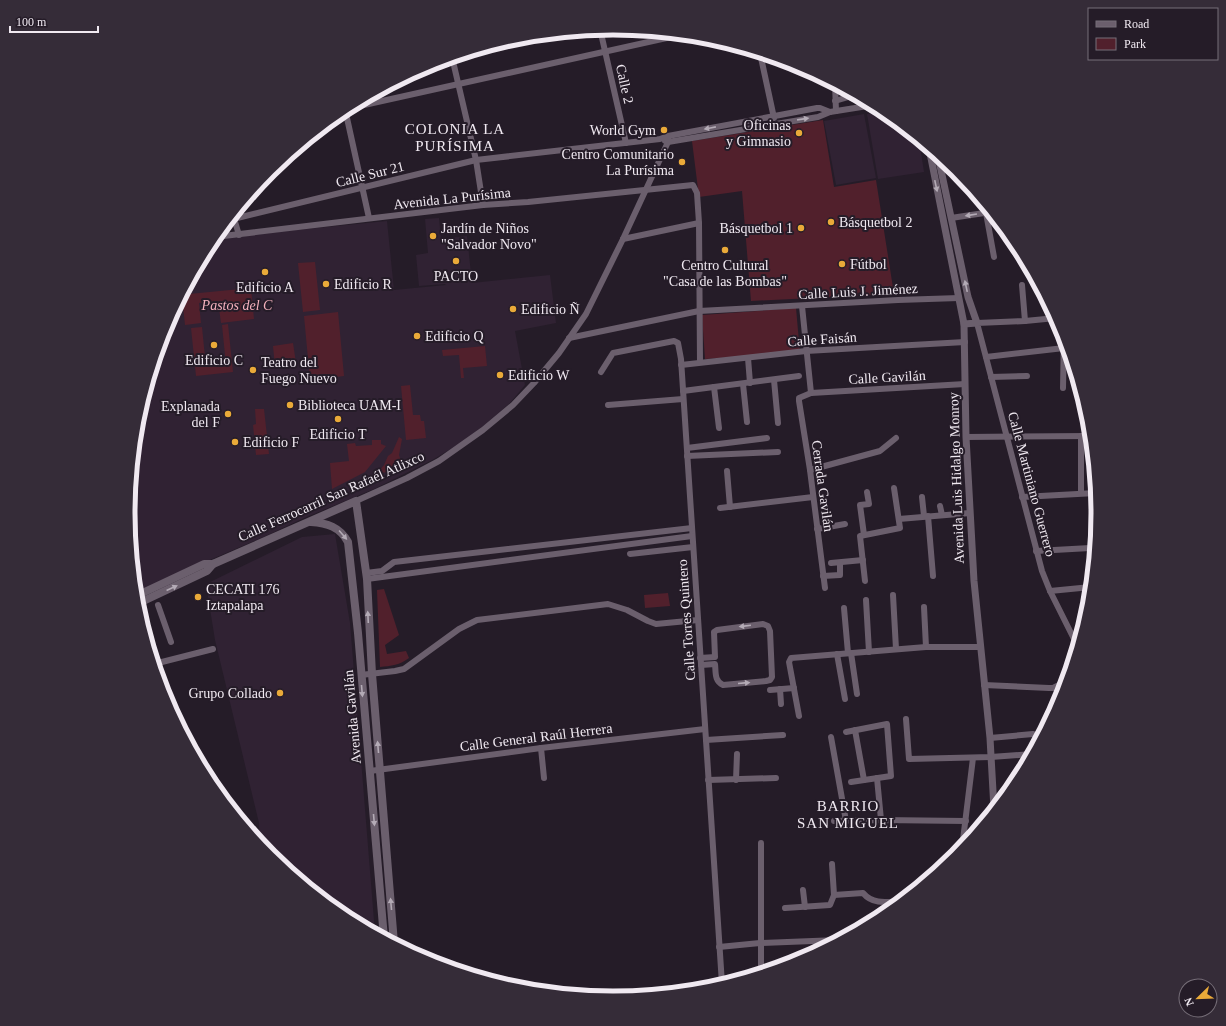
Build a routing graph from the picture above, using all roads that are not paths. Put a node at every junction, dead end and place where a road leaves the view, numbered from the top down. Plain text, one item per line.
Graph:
1 (601, 35) edge
2 (666, 38) edge
3 (605, 52) junction
4 (761, 58) edge
5 (453, 62) edge
6 (458, 84) junction
7 (835, 90) edge
8 (848, 97) edge
9 (835, 101) junction
10 (365, 105) edge
11 (864, 106) edge
12 (833, 111) junction
13 (347, 116) edge
14 (773, 116) junction
15 (775, 124) junction
16 (668, 139) junction
17 (626, 143) junction
18 (931, 156) edge
19 (476, 160) junction
20 (941, 166) edge
21 (363, 188) junction
22 (647, 190) junction
23 (483, 205) junction
24 (985, 213) edge
25 (239, 216) edge
26 (369, 218) junction
27 (951, 218) junction
28 (989, 218) edge
29 (234, 222) edge
30 (699, 223) junction
31 (239, 235) junction
32 (224, 236) edge
33 (623, 239) junction
34 (994, 257) dead end
35 (1022, 285) dead end
36 (959, 298) junction
37 (802, 306) junction
38 (699, 311) junction
39 (1050, 319) edge
40 (1025, 321) junction
41 (977, 323) junction
42 (964, 324) junction
43 (569, 338) junction
44 (965, 342) junction
45 (1062, 348) edge
46 (806, 351) junction
47 (1064, 353) edge
48 (986, 357) junction
49 (748, 358) junction
50 (700, 362) junction
51 (681, 365) junction
52 (601, 372) dead end
53 (799, 376) dead end
54 (1027, 376) dead end
55 (991, 377) junction
56 (774, 380) junction
57 (750, 383) junction
58 (743, 384) junction
59 (965, 384) junction
60 (714, 387) junction
61 (1063, 388) dead end
62 (683, 391) junction
63 (811, 394) junction
64 (683, 399) junction
65 (608, 405) dead end
66 (747, 422) dead end
67 (778, 423) dead end
68 (719, 428) dead end
69 (1007, 436) junction
70 (1081, 436) junction
71 (1085, 436) edge
72 (966, 437) junction
73 (767, 438) dead end
74 (896, 438) dead end
75 (687, 448) junction
76 (778, 452) dead end
77 (687, 456) junction
78 (810, 470) junction
79 (727, 472) dead end
80 (894, 488) dead end
81 (867, 492) dead end
82 (1081, 493) junction
83 (1090, 493) edge
84 (813, 497) junction
85 (922, 497) dead end
86 (1022, 497) junction
87 (356, 501) junction
88 (940, 506) dead end
89 (730, 507) junction
90 (720, 508) dead end
91 (970, 512) junction
92 (942, 515) junction
93 (926, 516) junction
94 (899, 519) junction
95 (309, 522) junction
96 (845, 524) dead end
97 (692, 528) junction
98 (817, 529) junction
99 (864, 535) junction
100 (692, 536) junction
101 (693, 547) junction
102 (1090, 548) dead end
103 (1036, 551) junction
104 (630, 554) dead end
105 (863, 560) junction
106 (840, 563) junction
107 (213, 564) junction
108 (831, 564) dead end
109 (366, 576) junction
110 (823, 576) junction
111 (933, 576) dead end
112 (865, 581) dead end
113 (825, 588) dead end
114 (1085, 588) edge
115 (1050, 591) junction
116 (142, 593) edge
117 (893, 595) dead end
118 (866, 600) dead end
119 (144, 604) edge
120 (158, 605) dead end
121 (924, 607) dead end
122 (844, 608) dead end
123 (698, 620) junction
124 (1074, 640) edge
125 (171, 642) dead end
126 (980, 647) junction
127 (926, 648) junction
128 (213, 649) dead end
129 (896, 649) junction
130 (869, 652) junction
131 (850, 653) junction
132 (837, 654) junction
133 (700, 658) junction
134 (159, 663) edge
135 (701, 665) junction
136 (372, 674) junction
137 (361, 675) junction
138 (1060, 684) edge
139 (984, 685) junction
140 (794, 688) junction
141 (770, 690) dead end
142 (780, 690) junction
143 (857, 694) dead end
144 (845, 698) dead end
145 (781, 704) dead end
146 (799, 716) dead end
147 (906, 719) dead end
148 (705, 729) junction
149 (855, 730) junction
150 (846, 732) dead end
151 (1033, 734) dead end
152 (783, 735) dead end
153 (831, 737) dead end
154 (990, 738) junction
155 (706, 740) junction
156 (541, 748) junction
157 (736, 754) dead end
158 (1025, 754) edge
159 (991, 757) junction
160 (973, 758) junction
161 (380, 770) junction
162 (370, 771) junction
163 (544, 778) dead end
164 (776, 778) dead end
165 (877, 778) junction
166 (708, 780) junction
167 (736, 780) junction
168 (864, 780) junction
169 (851, 782) dead end
170 (994, 802) edge
171 (846, 820) junction
172 (881, 820) junction
173 (966, 820) junction
174 (834, 821) dead end
175 (964, 837) edge
176 (761, 843) dead end
177 (832, 864) dead end
178 (803, 890) dead end
179 (834, 895) junction
180 (891, 901) edge
181 (805, 907) junction
182 (785, 908) dead end
183 (384, 932) edge
184 (394, 937) edge
185 (827, 940) edge
186 (760, 943) junction
187 (719, 946) junction
188 (761, 968) edge
189 (722, 978) edge

1 - 3 street, Calle 2
2 - 3 street
3 - 6 street
3 - 17 street, Calle 2
4 - 14 street
5 - 6 street
6 - 10 street
6 - 19 street
7 - 9 street
8 - 9 street
9 - 12 street
11 - 12 street
12 - 14 street
15 -> 12 street
13 - 21 street
14 - 15 street
14 -> 16 street
15 - 16 street
16 - 17 street, Calle Sur 21
16 - 22 street, Calle Ferrocarril San Rafaél Atlixco
17 - 19 street, Calle Sur 21
18 -> 36 street, Avenida Luis Hidalgo Monroy
19 - 21 street, Calle Sur 21
19 - 23 street
20 - 27 street
21 - 25 street, Calle Sur 21
21 - 26 street
22 - 23 street, Avenida La Purísima
22 - 30 street, Avenida La Purísima
22 - 33 street, Calle Ferrocarril San Rafaél Atlixco
23 - 26 street, Avenida La Purísima
24 -> 27 street
26 - 31 street, Avenida La Purísima
41 -> 27 street
28 - 34 street
29 - 31 street
30 - 33 street
30 - 38 street
31 - 32 street, Avenida La Purísima
33 - 43 street, Calle Ferrocarril San Rafaél Atlixco
35 - 40 street
36 - 37 street, Calle Luis J. Jiménez
36 - 42 street, Avenida Luis Hidalgo Monroy
37 - 38 street, Calle Luis J. Jiménez
37 - 46 street
38 - 43 street, Calle Luis J. Jiménez
38 - 50 street
39 - 40 street
40 - 41 street
41 - 42 street
41 - 48 street, Calle Martiniano Guerrero
42 - 44 street, Avenida Luis Hidalgo Monroy
43 - 87 street, Calle Ferrocarril San Rafaél Atlixco
44 - 46 street, Calle Faisán
44 - 59 street, Avenida Luis Hidalgo Monroy
45 - 48 street
46 - 49 street, Calle Faisán
46 - 63 street
47 - 61 street
48 - 55 street, Calle Martiniano Guerrero
49 - 50 street, Calle Faisán
49 - 57 street
50 - 51 street, Calle Faisán
51 - 52 street, Calle Torres Quintero
51 - 62 street, Calle Torres Quintero
53 - 56 street
54 - 55 street
55 - 69 street, Calle Martiniano Guerrero
56 - 57 street
56 - 67 street
57 - 58 street
58 - 60 street
58 - 66 street
59 - 63 street, Calle Gavilán
59 - 72 street, Avenida Luis Hidalgo Monroy
60 - 62 street
60 - 68 street
62 - 64 street, Calle Torres Quintero
63 - 78 street, Cerrada Gavilán
64 - 65 street
64 - 75 street, Calle Torres Quintero
69 - 70 street
69 - 72 street
69 - 86 street, Calle Martiniano Guerrero
70 - 71 street
70 - 82 street
72 - 91 street, Avenida Luis Hidalgo Monroy
73 - 75 street
74 - 78 street
75 - 77 street, Calle Torres Quintero
76 - 77 street
77 - 97 street, Calle Torres Quintero
78 - 84 street, Cerrada Gavilán
79 - 89 street
80 - 94 street
81 - 99 street
82 - 83 street
82 - 86 street
84 - 89 street
84 - 98 street, Cerrada Gavilán
85 - 93 street
86 - 103 street, Calle Martiniano Guerrero
87 - 95 main road, Calle Ferrocarril San Rafaél Atlixco
87 - 109 main road, Avenida Gavilán
88 - 92 street
89 - 90 street
91 - 92 street
91 - 126 street, Avenida Luis Hidalgo Monroy
92 - 93 street
93 - 94 street
93 - 111 street
94 - 99 street
95 - 107 main road, Calle Ferrocarril San Rafaél Atlixco
95 -> 137 main road, Avenida Gavilán
96 - 98 street
97 - 100 street, Calle Torres Quintero
97 - 109 street
98 - 110 street, Cerrada Gavilán
99 - 105 street
100 - 101 street, Calle Torres Quintero
100 - 109 street
101 - 104 street
101 - 123 street, Calle Torres Quintero
102 - 103 street
103 - 115 street, Calle Martiniano Guerrero
105 - 106 street
105 - 112 street
106 - 108 street
106 - 110 street
107 - 116 main road, Calle Ferrocarril San Rafaél Atlixco
119 -> 107 main road, Calle Ferrocarril San Rafaél Atlixco
136 -> 109 main road, Avenida Gavilán
110 - 113 street, Cerrada Gavilán
114 - 115 street
115 - 124 street, Calle Martiniano Guerrero
117 - 129 street
118 - 130 street
120 - 125 street
121 - 127 street
122 - 131 street
123 - 133 street, Calle Torres Quintero
123 - 136 street
126 - 127 street
126 - 139 street, Avenida Luis Hidalgo Monroy
127 - 129 street
128 - 134 street
129 - 130 street
130 - 131 street
131 - 132 street
131 - 143 street
132 - 140 street
132 - 144 street
133 - 135 street, Calle Torres Quintero
135 -> 133 street
135 - 148 street, Calle Torres Quintero
136 - 137 street
161 -> 136 main road, Avenida Gavilán
137 -> 162 main road, Avenida Gavilán
138 - 139 street
139 - 154 street, Avenida Luis Hidalgo Monroy
140 - 142 street
140 - 146 street
141 - 142 street
142 - 145 street
147 - 160 street
148 - 155 street, Calle Torres Quintero
148 - 156 street, Calle General Raúl Herrera
149 - 150 street
149 - 165 street
149 - 168 street
151 - 154 street
152 - 155 street
153 - 171 street
154 - 159 street, Avenida Luis Hidalgo Monroy
155 - 166 street, Calle Torres Quintero
156 - 161 street, Calle General Raúl Herrera
156 - 163 street
157 - 167 street
158 - 159 street
159 - 160 street
159 - 170 street, Avenida Luis Hidalgo Monroy
160 - 173 street
161 - 162 street, Calle General Raúl Herrera
184 -> 161 main road, Avenida Gavilán
162 -> 183 main road, Avenida Gavilán
164 - 167 street
165 - 168 street
165 - 172 street
166 - 167 street
166 - 187 street, Calle Torres Quintero
168 - 169 street
171 - 172 street
171 - 174 street
172 - 173 street
173 - 175 street
176 - 186 street
177 - 179 street
178 - 181 street
179 - 180 street
179 - 181 street
181 - 182 street
185 - 186 street
186 - 187 street
186 - 188 street
187 - 189 street, Calle Torres Quintero

